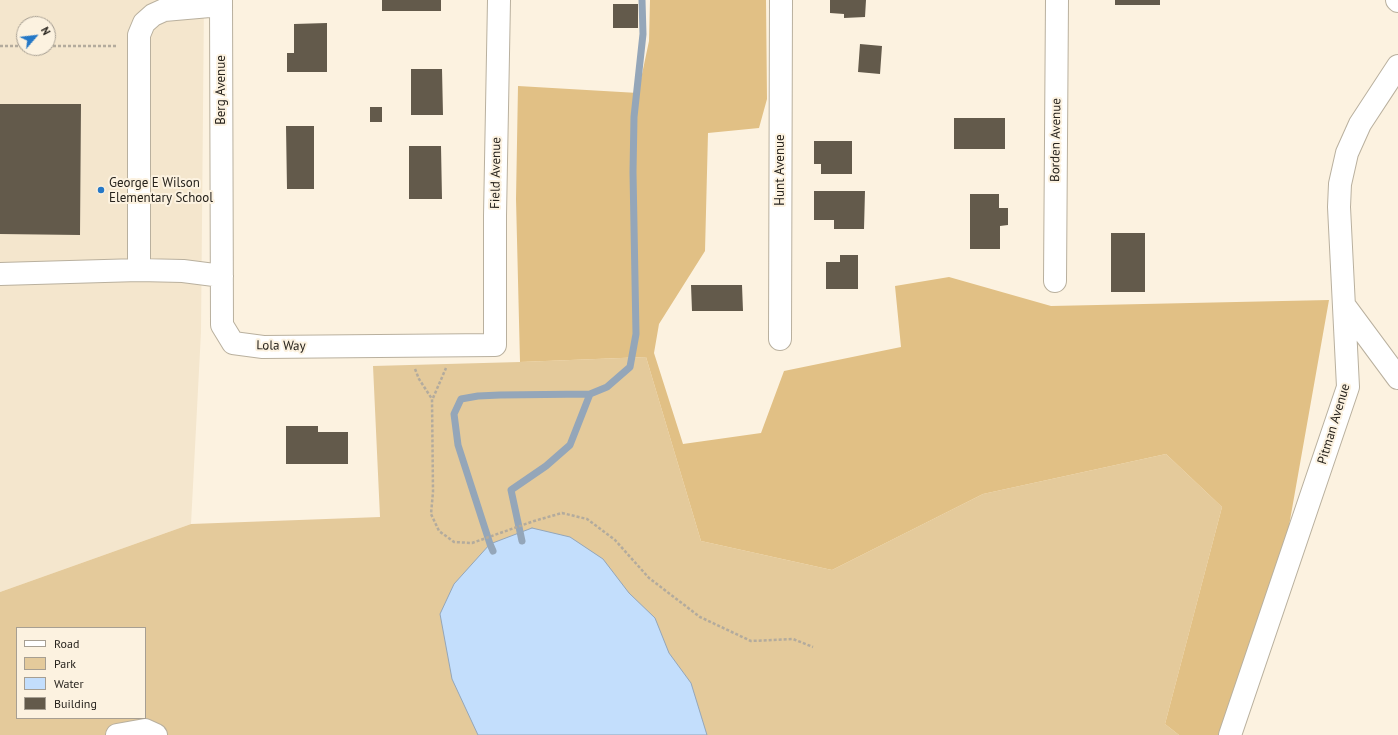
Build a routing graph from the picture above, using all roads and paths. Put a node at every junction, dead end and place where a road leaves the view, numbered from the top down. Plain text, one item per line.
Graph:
1 (499, 0) edge
2 (781, 0) edge
3 (1057, 0) edge
4 (221, 3) edge
5 (0, 46) edge
6 (16, 46) edge
7 (56, 46) edge
8 (139, 46) junction
9 (1398, 66) edge
10 (221, 180) joint
11 (139, 270) junction
12 (0, 274) edge
13 (222, 276) junction
14 (1055, 281) dead end
15 (1344, 305) junction
16 (780, 339) dead end
17 (495, 345) joint
18 (406, 346) junction
19 (456, 346) junction
20 (1398, 378) edge
21 (432, 399) junction
22 (813, 647) dead end
23 (117, 735) edge
24 (156, 735) edge
25 (1230, 735) edge

1 - 17 street, Field Avenue
2 - 16 street, Hunt Avenue
3 - 14 street, Borden Avenue
4 - 8 street
4 - 10 street, Berg Avenue
5 - 6 path
7 - 8 path
8 - 11 street
9 - 15 street, Pitman Avenue
10 - 13 street, Lola Way
11 - 12 street
11 - 13 street
13 - 18 street, Lola Way
15 - 20 street
15 - 25 street, Pitman Avenue
17 - 19 street, Lola Way
18 - 19 street, Lola Way
18 - 21 path
19 - 21 path
21 - 22 path
23 - 24 street

